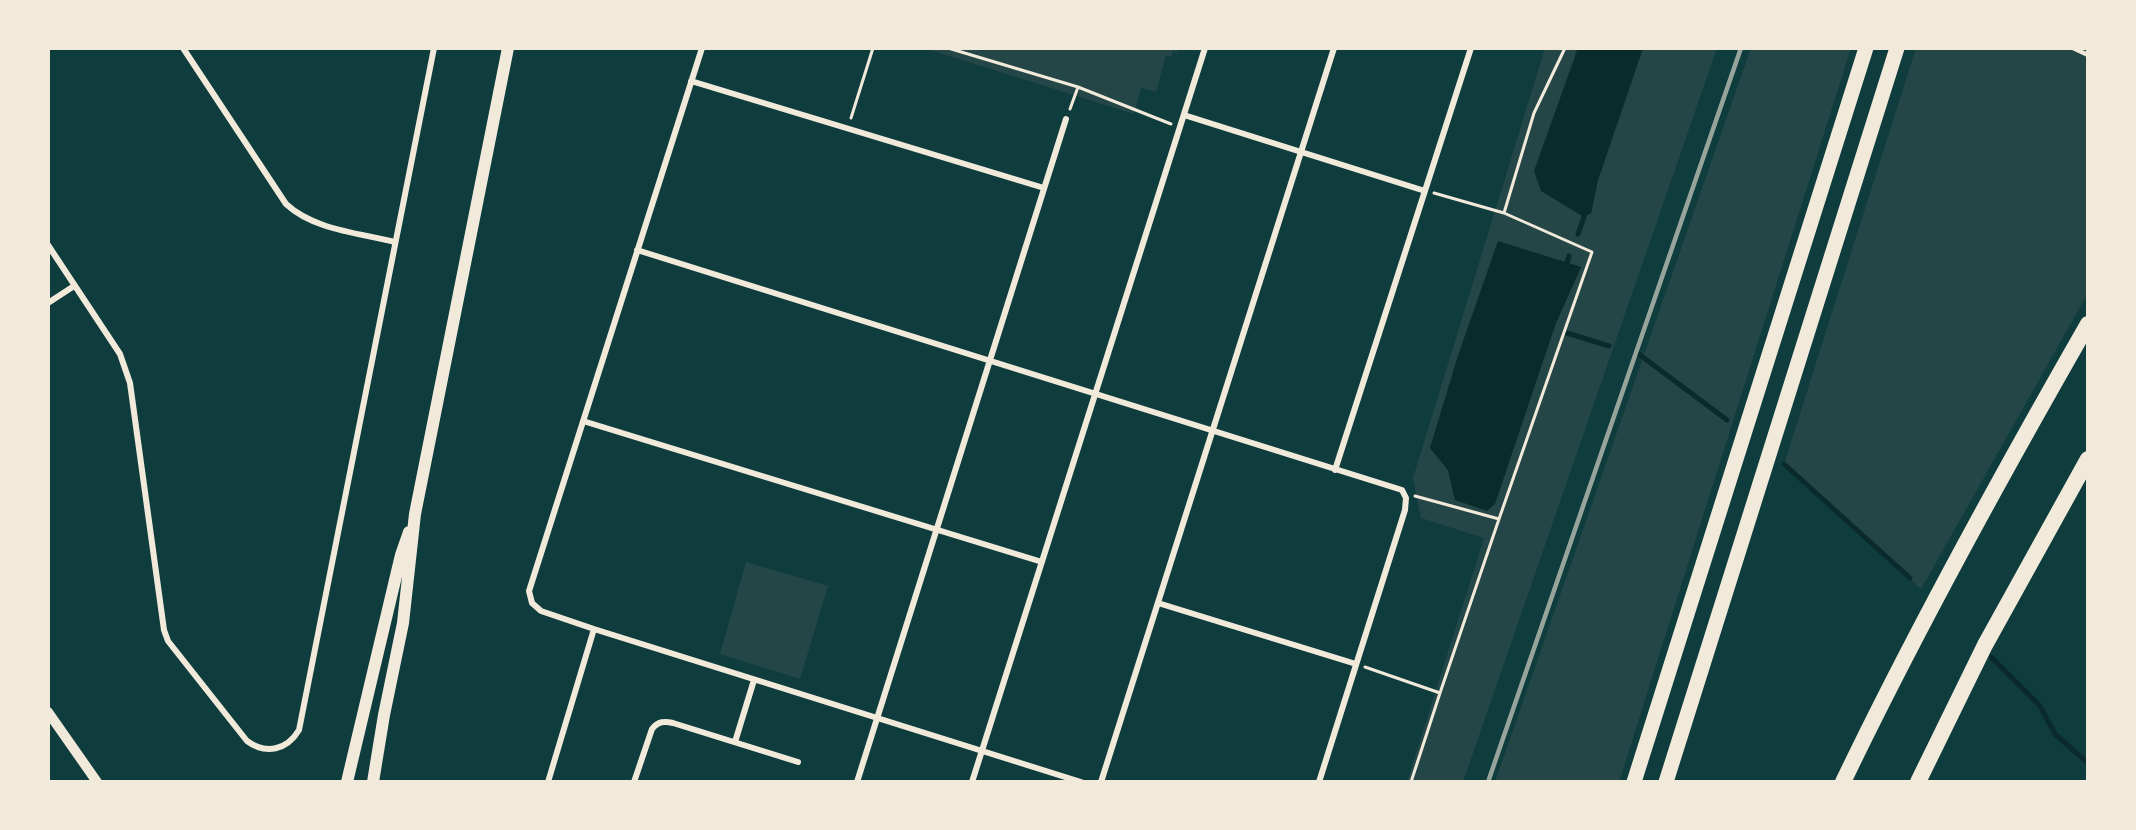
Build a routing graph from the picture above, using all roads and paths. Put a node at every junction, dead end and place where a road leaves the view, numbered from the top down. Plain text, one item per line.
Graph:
1 (183, 48) edge
2 (434, 48) edge
3 (508, 48) edge
4 (702, 48) edge
5 (873, 48) edge
6 (948, 48) edge
7 (1205, 48) edge
8 (1334, 48) edge
9 (1471, 48) edge
10 (1565, 48) edge
11 (1866, 48) edge
12 (1897, 48) edge
13 (2073, 48) edge
14 (2088, 55) edge
15 (692, 81) junction
16 (1078, 87) junction
17 (1184, 116) junction
18 (1066, 119) joint
19 (1180, 127) junction
20 (848, 128) junction
21 (1302, 152) junction
22 (1044, 188) junction
23 (1425, 191) junction
24 (1504, 213) junction
25 (395, 242) junction
26 (48, 245) edge
27 (637, 250) junction
28 (74, 286) junction
29 (48, 303) edge
30 (2088, 324) edge
31 (989, 361) junction
32 (1095, 394) junction
33 (583, 421) junction
34 (1213, 431) junction
35 (2088, 459) edge
36 (1335, 470) junction
37 (1405, 493) junction
38 (415, 514) junction
39 (1499, 519) junction
40 (937, 530) junction
41 (1042, 562) junction
42 (1158, 603) junction
43 (594, 629) junction
44 (1356, 664) junction
45 (754, 680) junction
46 (1440, 693) junction
47 (48, 712) edge
48 (877, 718) junction
49 (735, 742) junction
50 (982, 750) junction
51 (798, 762) dead end
52 (97, 782) edge
53 (347, 782) edge
54 (373, 782) edge
55 (548, 782) edge
56 (634, 782) edge
57 (857, 782) edge
58 (972, 782) edge
59 (1082, 782) edge
60 (1101, 782) edge
61 (1319, 782) edge
62 (1411, 782) edge
63 (1634, 782) edge
64 (1666, 782) edge
65 (1843, 782) edge
66 (1918, 782) edge

1 - 25 street
2 - 25 street
3 - 38 main road
4 - 15 street
5 - 20 path
6 - 16 path
7 - 17 street
8 - 21 street
9 - 23 street
10 - 24 path
11 - 63 main road
12 - 64 main road
13 - 14 lane
15 - 20 street
15 - 27 street
16 - 18 path
16 - 19 path
17 - 19 street
17 - 21 street
18 - 22 street
19 - 32 street
20 - 22 street
21 - 23 street
21 - 34 street
22 - 31 street
23 - 24 path
23 - 36 street
24 - 39 path
25 - 28 street
26 - 28 street
27 - 31 street
27 - 33 street
28 - 29 street
30 - 65 highway
31 - 32 street
31 - 40 street
32 - 34 street
32 - 41 street
33 - 40 street
33 - 43 street
34 - 36 street
34 - 42 street
35 - 66 highway
36 - 37 street
37 - 39 path
37 - 44 street
38 - 53 main road
38 - 54 main road
39 - 46 path
40 - 41 street
40 - 48 street
41 - 50 street
42 - 44 street
42 - 60 street
43 - 45 street
43 - 55 street
44 - 46 path
44 - 61 street
45 - 48 street
45 - 49 street
46 - 62 path
47 - 52 street
48 - 50 street
48 - 57 street
49 - 51 street
49 - 56 street
50 - 58 street
50 - 59 street

